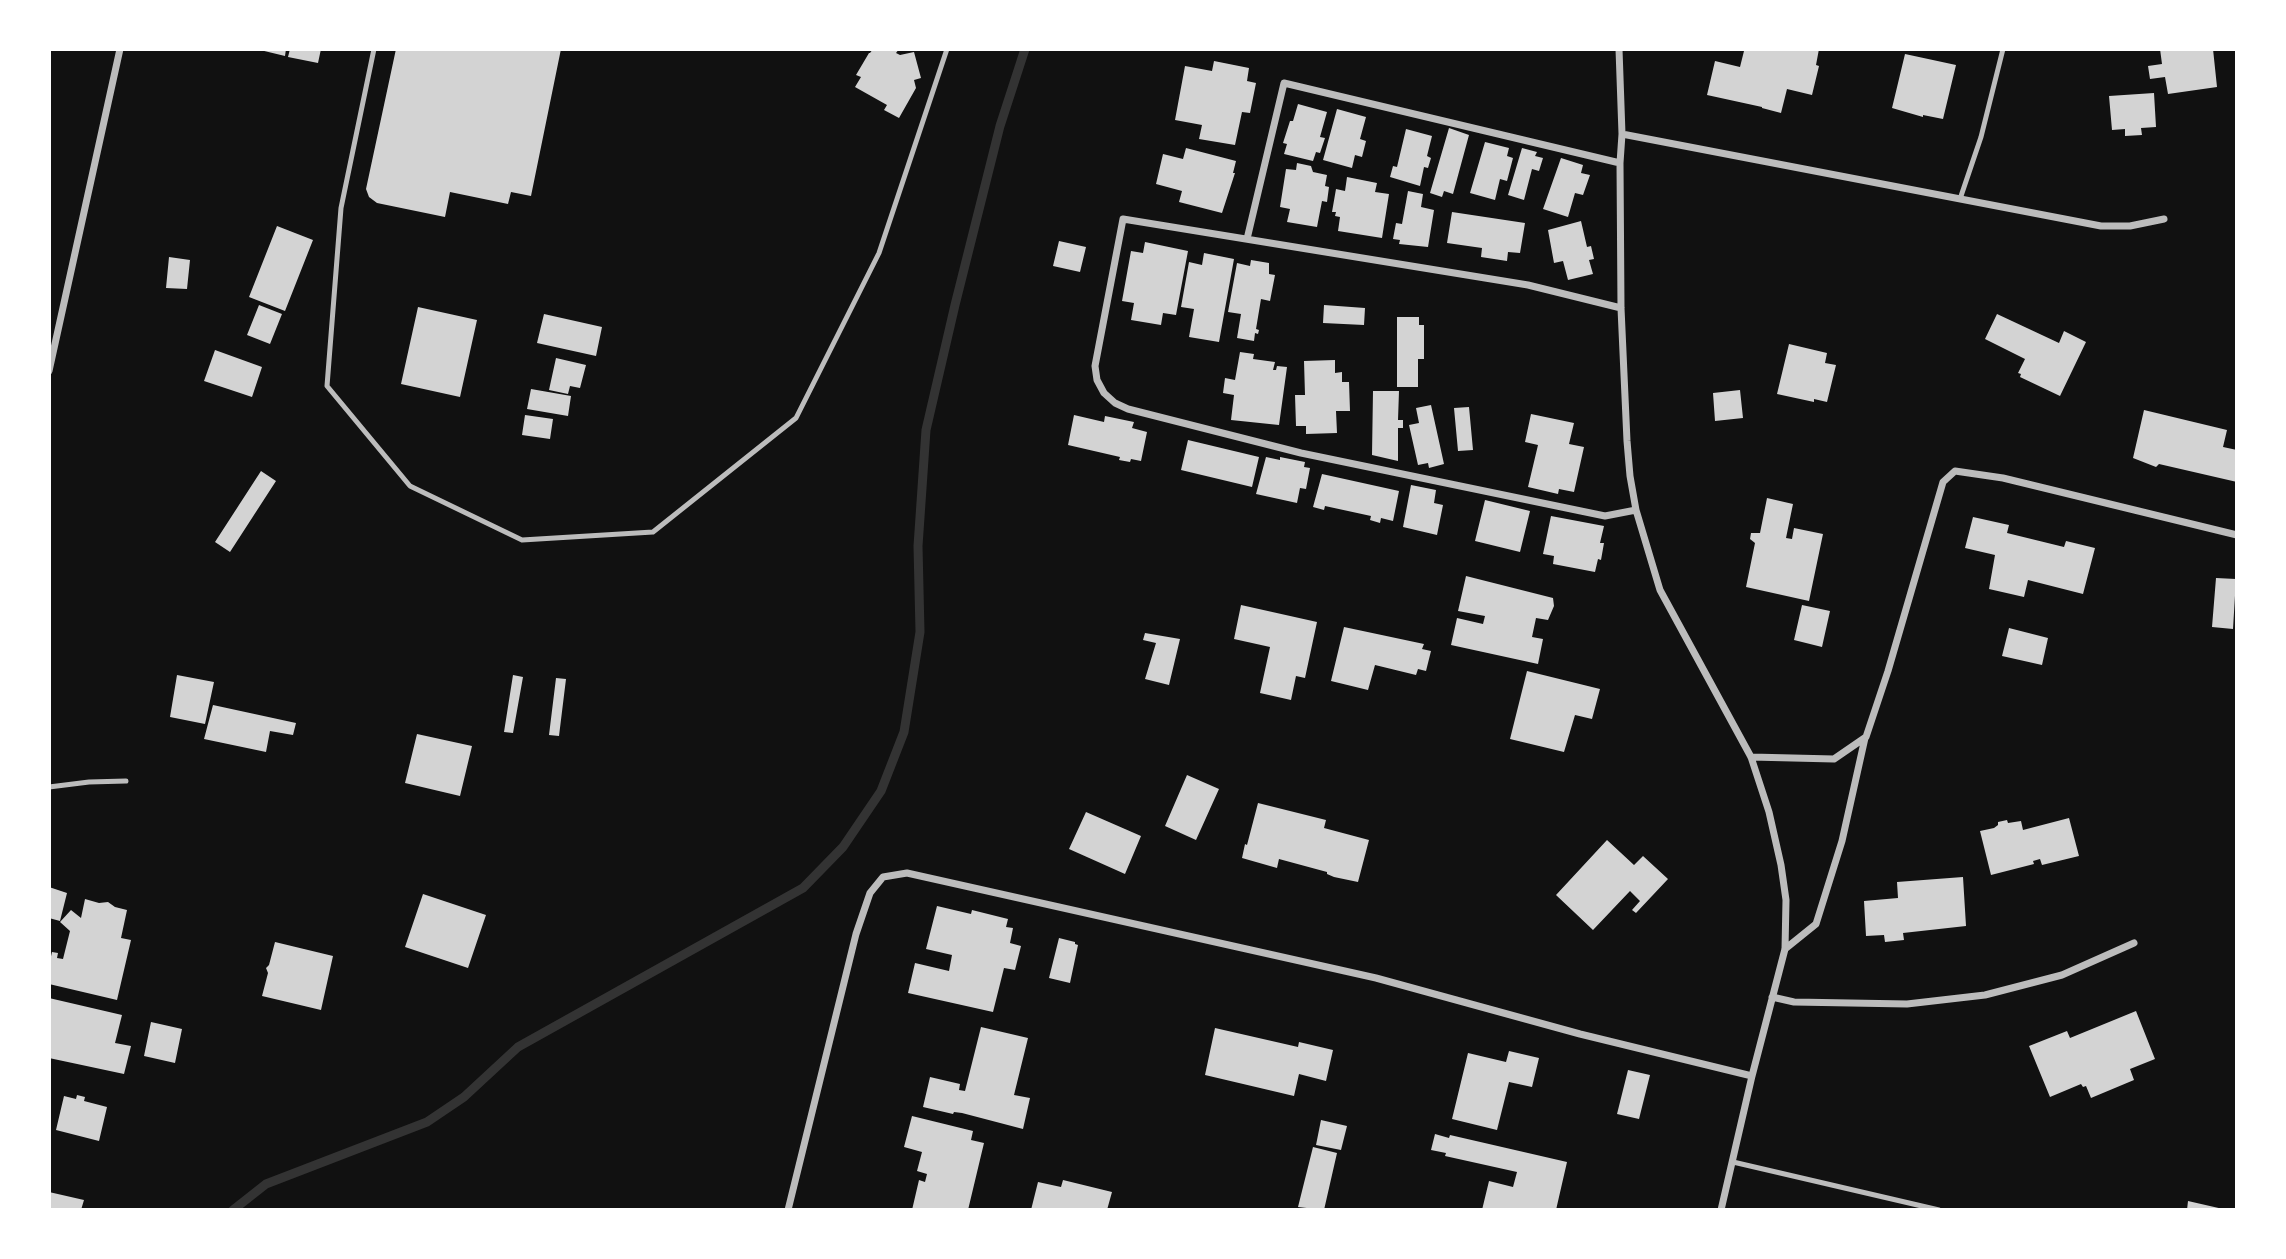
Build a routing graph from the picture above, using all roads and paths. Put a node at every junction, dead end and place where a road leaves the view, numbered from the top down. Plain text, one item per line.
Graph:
1 (120, 49) edge
2 (374, 49) edge
3 (947, 49) edge
4 (1619, 49) edge
5 (2003, 49) edge
6 (1622, 134) junction
7 (1620, 163) junction
8 (1960, 199) junction
9 (2164, 219) dead end
10 (1247, 239) junction
11 (1621, 308) junction
12 (49, 371) edge
13 (1636, 510) junction
14 (2237, 535) edge
15 (1866, 737) junction
16 (1751, 757) junction
17 (126, 781) dead end
18 (49, 787) edge
19 (2134, 943) dead end
20 (1785, 949) junction
21 (1772, 997) junction
22 (1752, 1076) junction
23 (1733, 1162) junction
24 (789, 1210) edge
25 (1721, 1210) edge
26 (1939, 1210) edge

1 - 12 street
2 - 3 lane
4 - 6 street
5 - 8 lane
6 - 7 street
6 - 8 street
7 - 10 street
7 - 11 street
8 - 9 street
10 - 11 street
10 - 13 street
11 - 13 street
13 - 16 street
14 - 15 street
15 - 16 street
15 - 20 street
16 - 20 street
17 - 18 lane
19 - 21 street
20 - 21 street
21 - 22 street
22 - 23 street
22 - 24 street
23 - 25 street
23 - 26 lane

